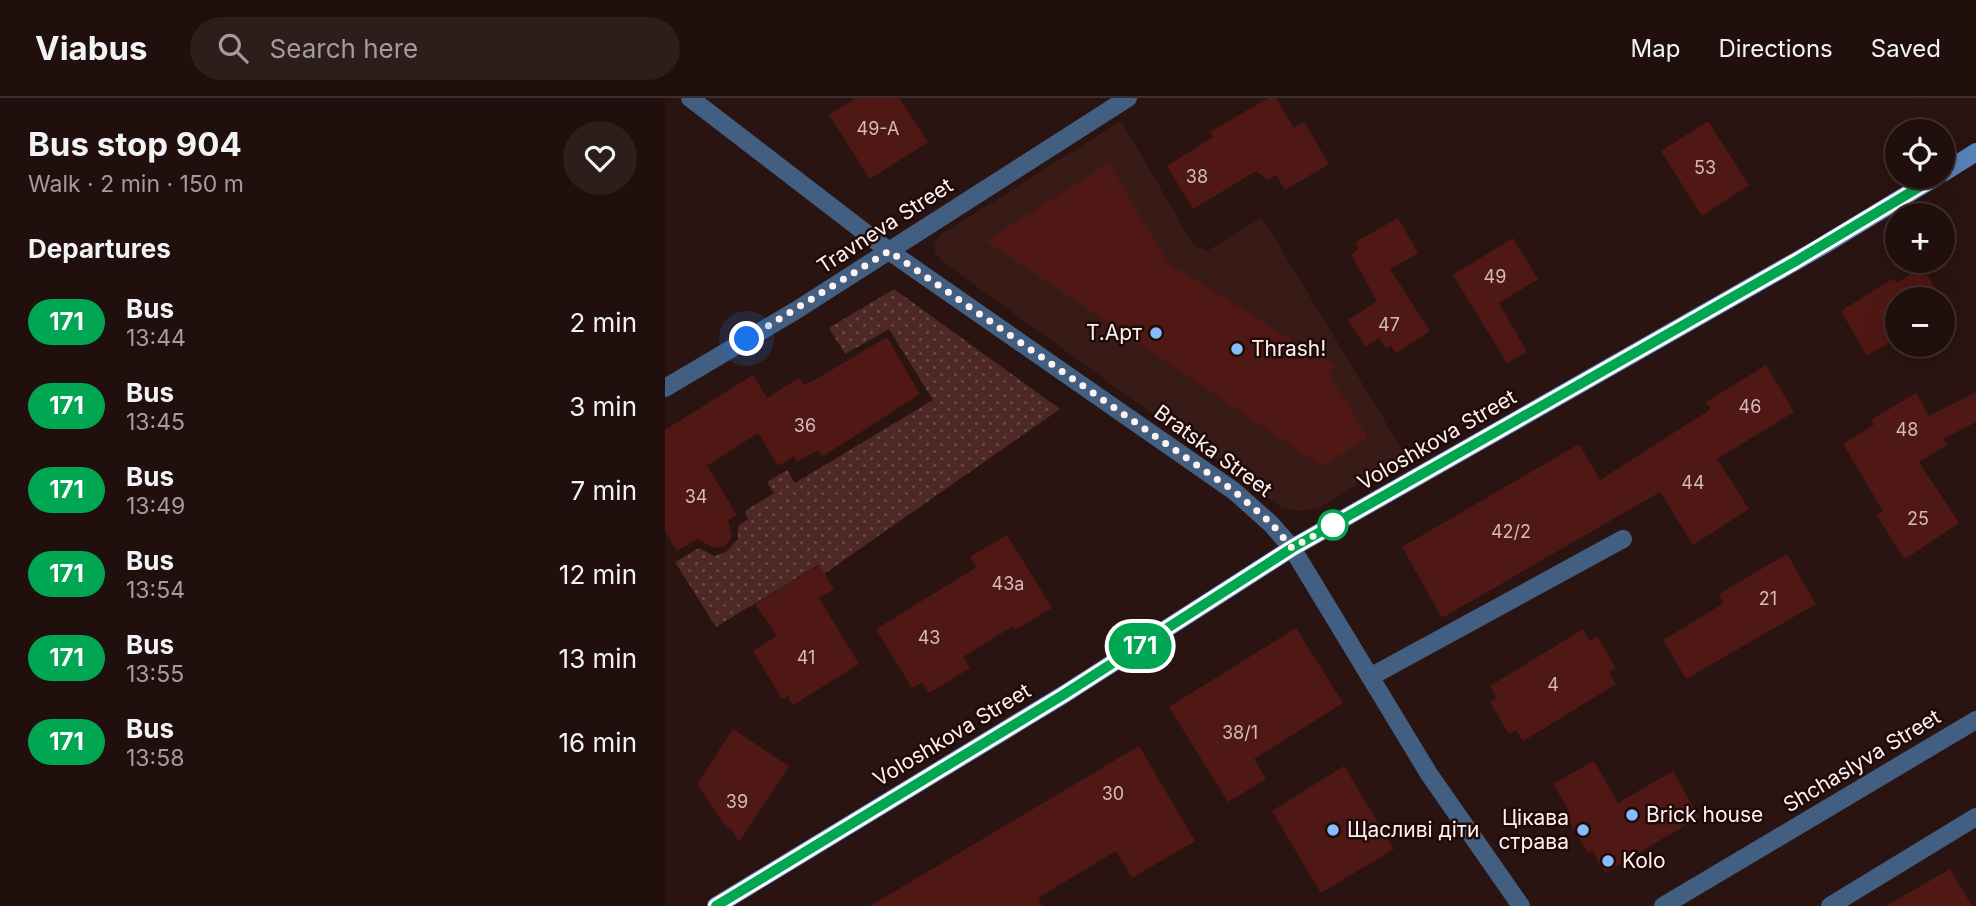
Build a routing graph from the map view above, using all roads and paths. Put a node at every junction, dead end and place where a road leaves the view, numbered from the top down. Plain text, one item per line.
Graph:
1 (690, 98) edge
2 (1128, 98) edge
3 (1976, 152) edge
4 (1955, 165) edge
5 (1916, 189) edge
6 (889, 251) junction
7 (665, 388) edge
8 (1623, 539) dead end
9 (1292, 548) junction
10 (1370, 677) junction
11 (1976, 720) edge
12 (1976, 817) edge
13 (716, 906) edge
14 (1521, 906) edge
15 (1663, 906) edge
16 (1830, 906) edge

1 - 6 street, Bratska Street
2 - 6 street, Travneva Street
3 - 4 street
5 - 9 street, Voloshkova Street
6 - 7 street, Travneva Street
6 - 9 street, Bratska Street
8 - 10 street
9 - 10 street, Bratska Street
9 - 13 street, Voloshkova Street
10 - 14 street, Bratska Street
11 - 15 street, Shchaslyva Street
12 - 16 street

